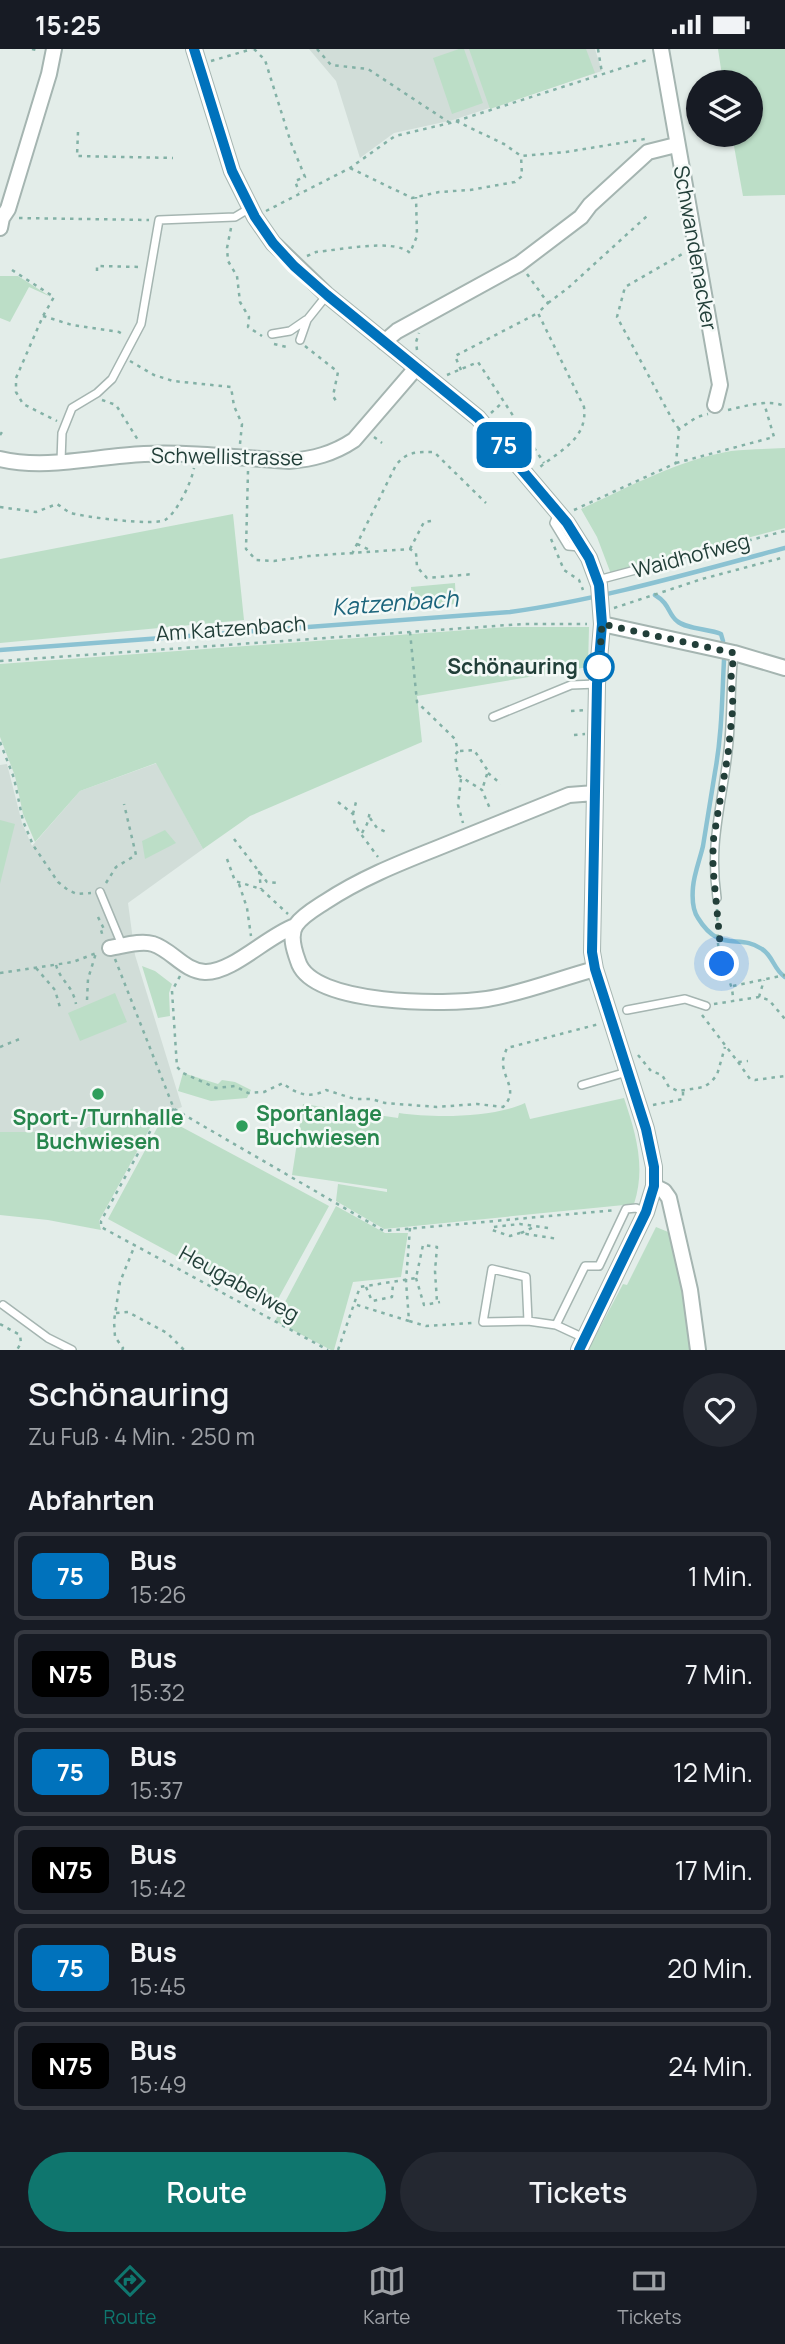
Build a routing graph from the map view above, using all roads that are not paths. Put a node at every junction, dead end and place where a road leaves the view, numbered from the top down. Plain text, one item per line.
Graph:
1 (194, 49) edge
2 (49, 50) edge
3 (658, 53) edge
4 (676, 145) junction
5 (250, 208) junction
6 (0, 228) edge
7 (327, 295) junction
8 (307, 320) junction
9 (268, 336) road end
10 (300, 339) road end
11 (384, 342) junction
12 (417, 360) junction
13 (717, 409) road end
14 (0, 459) edge
15 (61, 461) junction
16 (658, 564) road end
17 (598, 582) junction
18 (602, 624) junction
19 (734, 653) junction
20 (785, 668) edge
21 (597, 684) junction
22 (493, 717) dead end
23 (595, 793) junction
24 (96, 893) road end
25 (717, 898) road end
26 (293, 921) junction
27 (113, 947) joint
28 (595, 969) junction
29 (706, 1006) road end
30 (627, 1010) dead end
31 (628, 1072) junction
32 (582, 1085) dead end
33 (654, 1186) junction
34 (646, 1212) junction
35 (4, 1305) dead end
36 (528, 1321) junction
37 (556, 1325) junction
38 (582, 1344) edge
39 (72, 1350) edge
40 (698, 1350) edge

1 - 5 street
2 - 6 street
3 - 4 street, Schwandenacker
4 - 11 street
4 - 13 street, Schwandenacker
5 - 7 street
5 - 15 lane
7 - 8 lane
7 - 11 street
8 - 9 lane
8 - 10 lane
11 - 12 street
12 - 15 street, Schwellistrasse
12 - 17 street
14 - 15 street, Schwellistrasse
16 - 17 lane, Waidhofweg
17 - 18 street
18 - 19 street
18 - 21 street
19 - 20 street
19 - 25 lane
21 - 22 lane
21 - 23 street
23 - 26 street
23 - 28 street
24 - 27 lane
26 - 27 street
26 - 28 street
28 - 31 street
29 - 30 lane
31 - 32 lane
31 - 33 street
33 - 34 street
33 - 40 street
34 - 37 lane
34 - 38 street
35 - 39 lane
36 - 36 lane
36 - 37 lane
37 - 38 lane

